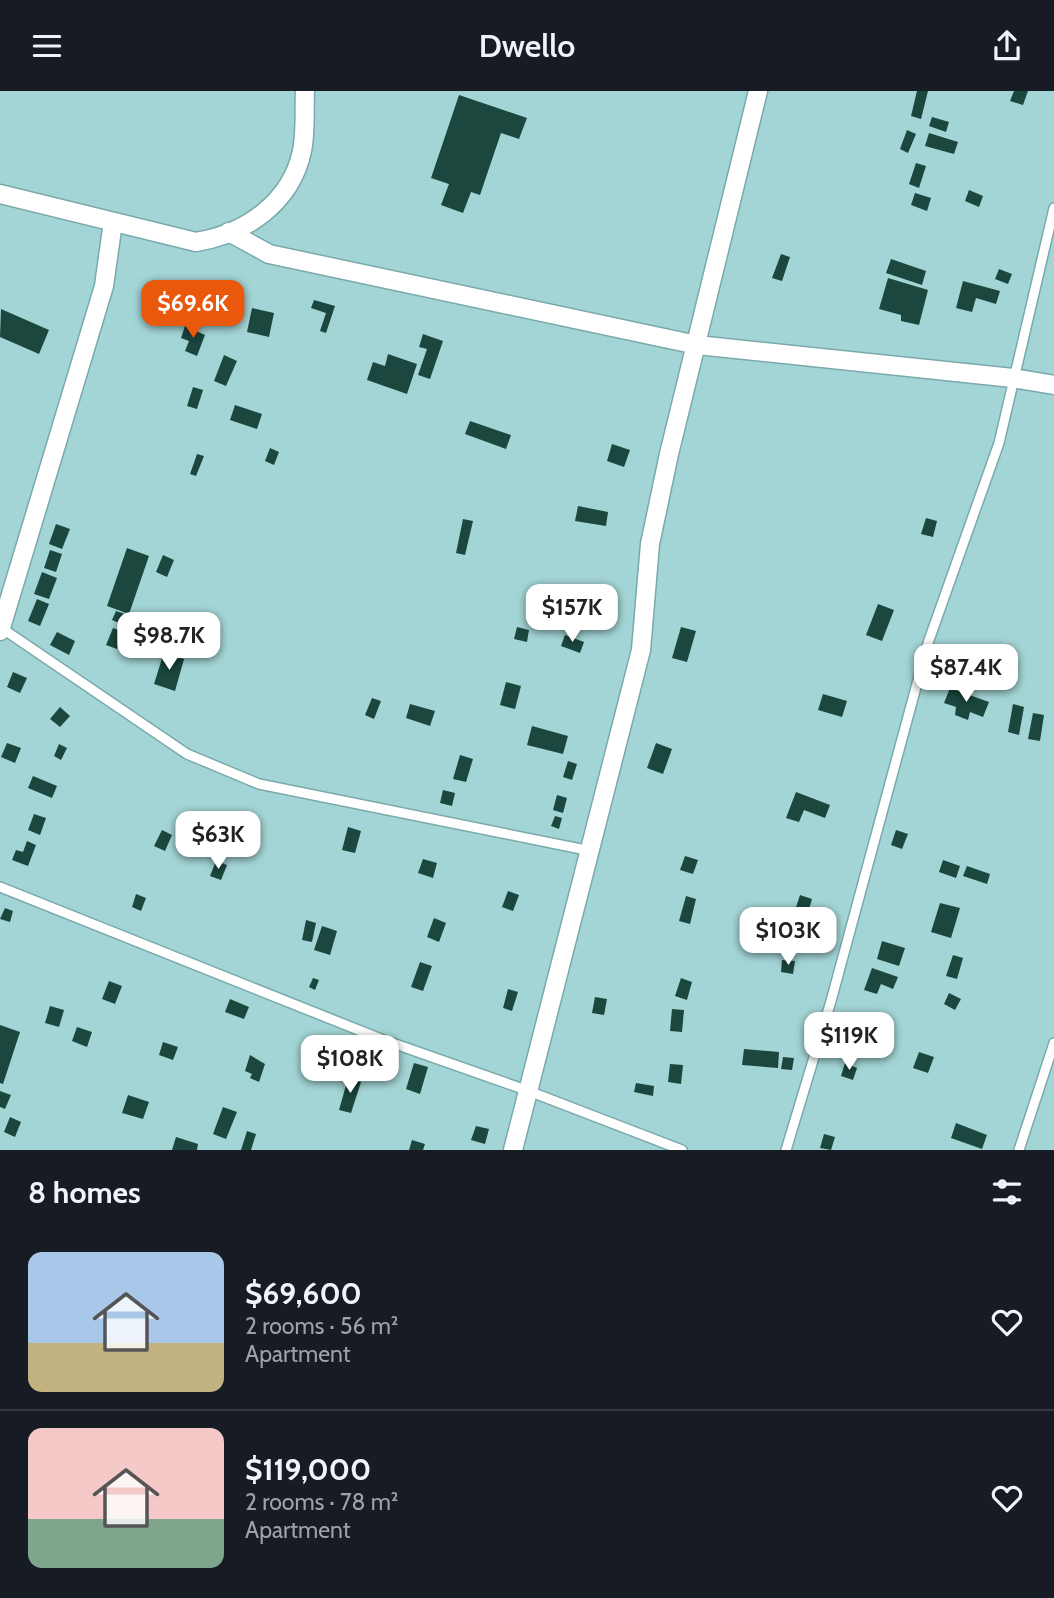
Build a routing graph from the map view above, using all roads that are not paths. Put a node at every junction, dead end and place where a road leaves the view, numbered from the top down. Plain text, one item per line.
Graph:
1 (305, 91) edge
2 (758, 91) edge
3 (0, 194) edge
4 (1054, 208) edge
5 (113, 222) junction
6 (229, 232) junction
7 (697, 345) junction
8 (1013, 378) junction
9 (1054, 385) edge
10 (0, 629) edge
11 (591, 851) junction
12 (0, 887) edge
13 (1054, 1043) edge
14 (526, 1090) junction
15 (513, 1150) edge
16 (682, 1150) edge
17 (786, 1150) edge
18 (1019, 1150) edge

1 - 6 street
2 - 7 street
3 - 5 street
4 - 8 lane
5 - 6 street
5 - 10 street
6 - 7 street
7 - 8 street
7 - 11 street
8 - 9 street
8 - 17 lane
10 - 11 lane
11 - 14 street
12 - 14 lane
13 - 18 lane
14 - 15 street
14 - 16 lane

